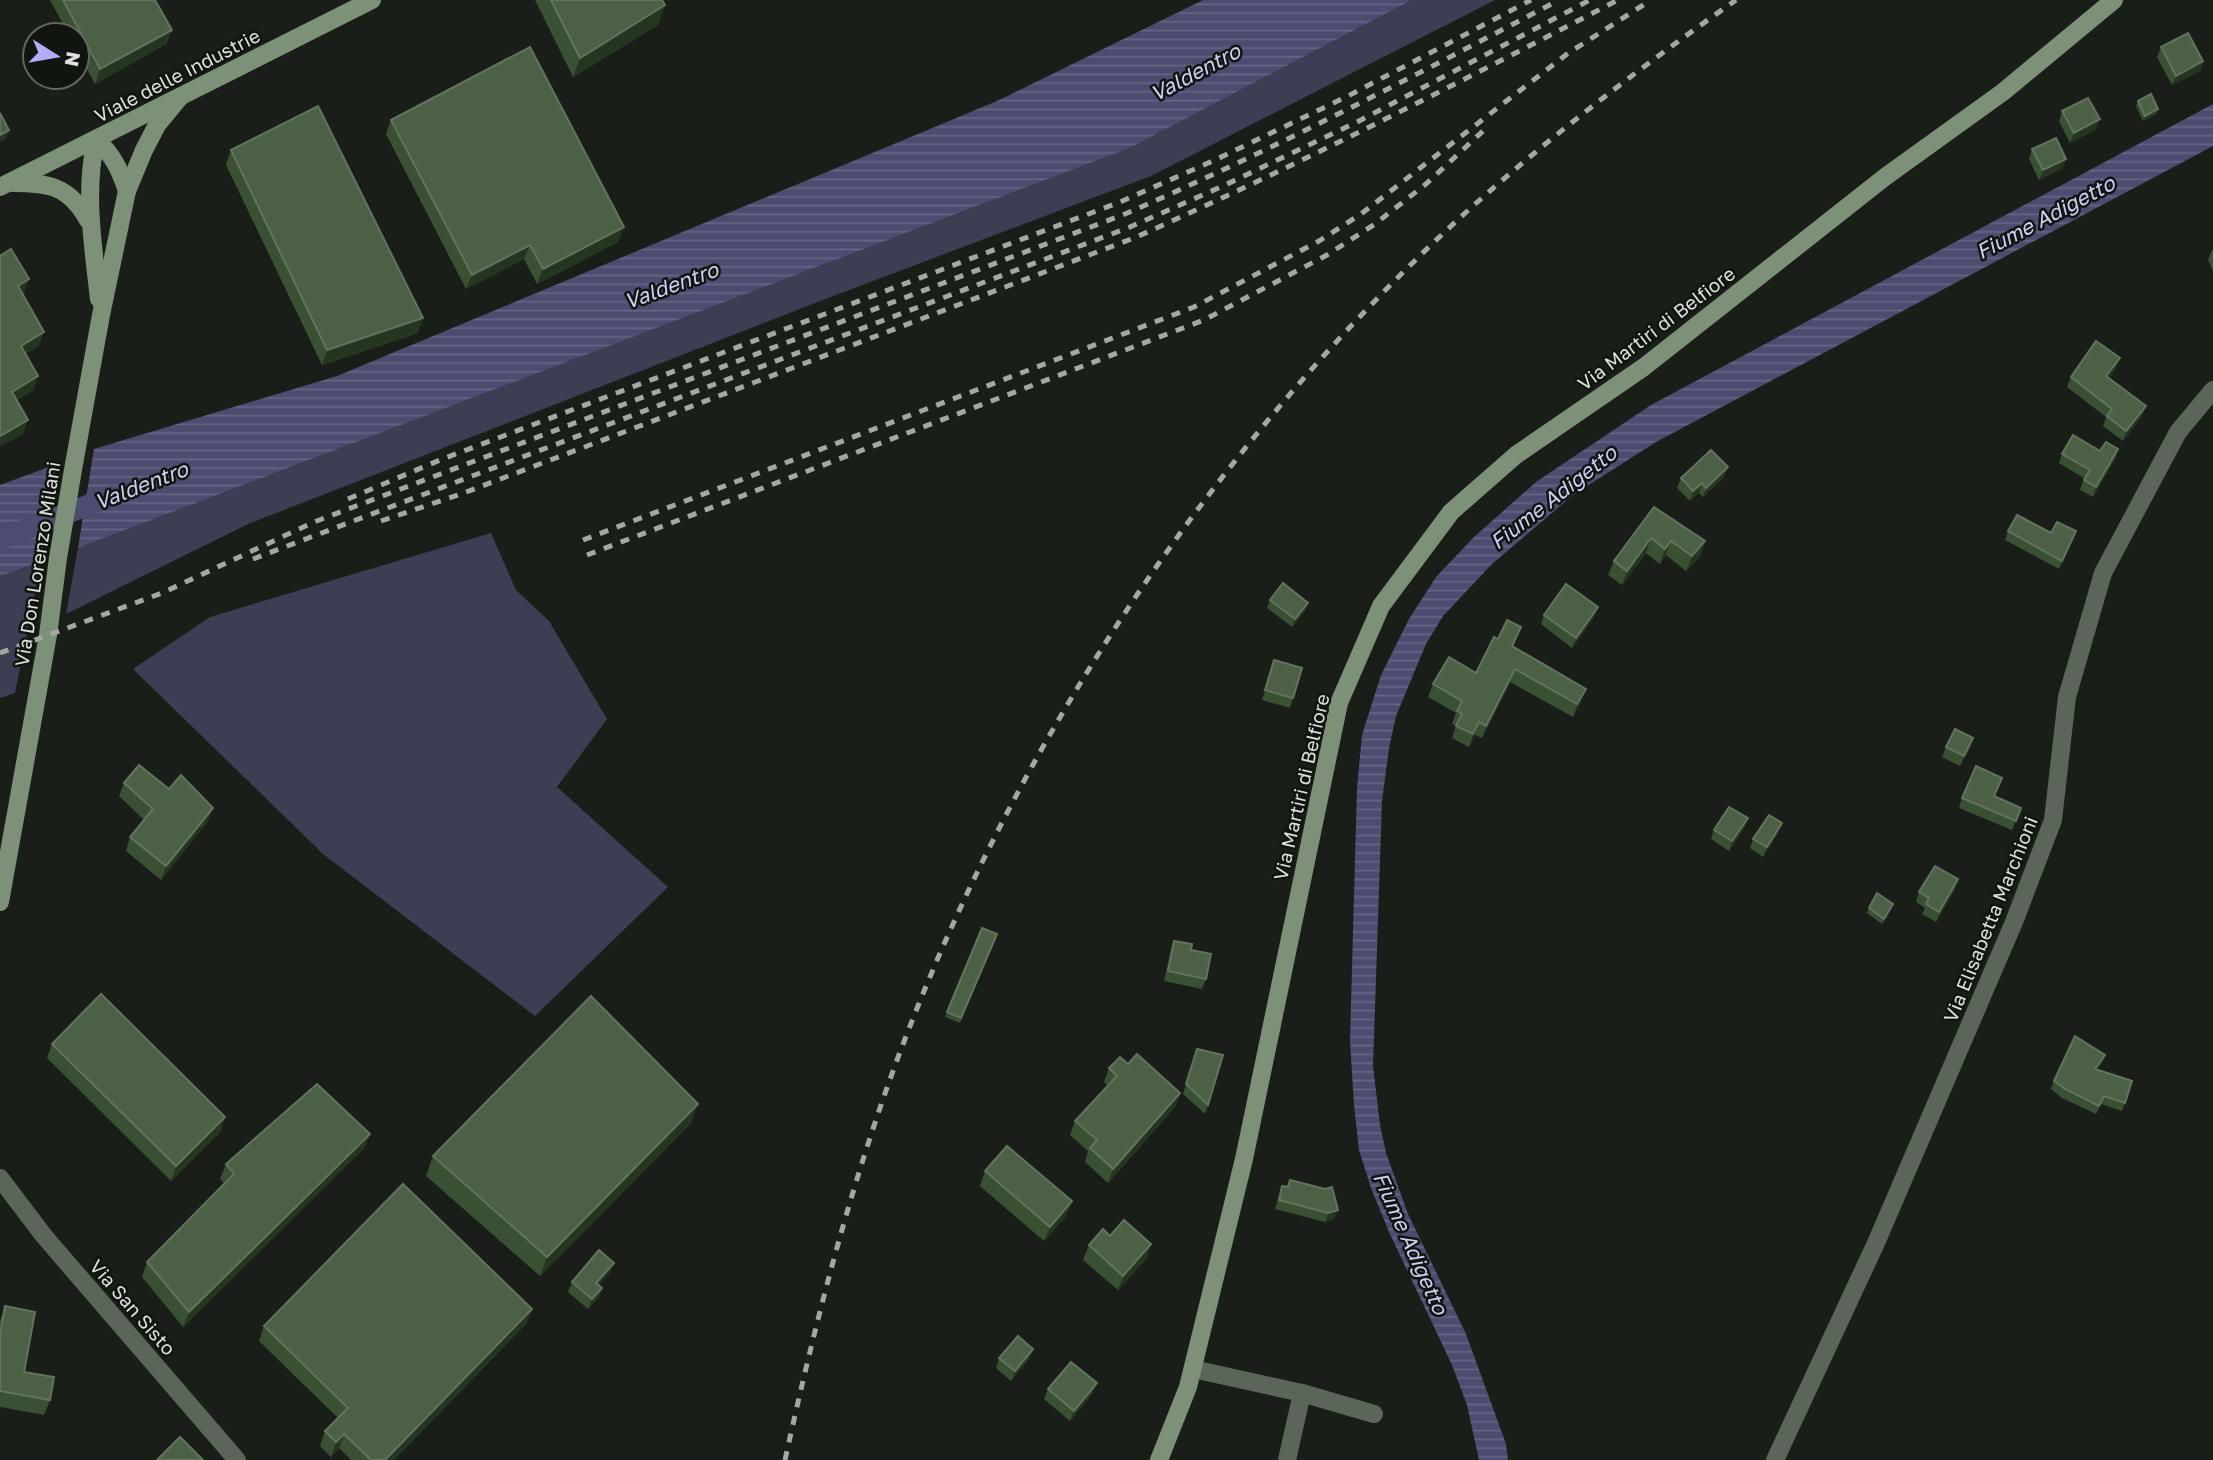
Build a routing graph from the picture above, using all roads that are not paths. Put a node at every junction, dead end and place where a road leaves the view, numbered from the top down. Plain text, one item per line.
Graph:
1 (372, 0) edge
2 (2114, 0) edge
3 (180, 97) junction
4 (96, 139) junction
5 (5, 185) edge
6 (127, 191) junction
7 (90, 223) junction
8 (101, 315) junction
9 (2213, 390) edge
10 (0, 902) edge
11 (0, 1178) edge
12 (1193, 1369) junction
13 (1302, 1393) junction
14 (1374, 1415) dead end
15 (237, 1460) edge
16 (1159, 1460) edge
17 (1287, 1460) edge
18 (1775, 1460) edge

1 - 3 street, Viale delle Industrie
2 - 12 street, Via Martiri di Belfiore
3 - 4 street, Viale delle Industrie
3 - 6 street, Via Don Lorenzo Milani
4 - 5 street, Viale delle Industrie
4 - 6 street
4 - 7 street, Via Don Lorenzo Milani
5 - 7 street, Via Don Lorenzo Milani
6 - 8 street, Via Don Lorenzo Milani
7 - 8 street, Via Don Lorenzo Milani
8 - 10 street, Via Don Lorenzo Milani
9 - 18 street, Via Elisabetta Marchioni
11 - 15 street, Via San Sisto
12 - 13 street
12 - 16 street, Via Martiri di Belfiore
13 - 14 street
13 - 17 street

